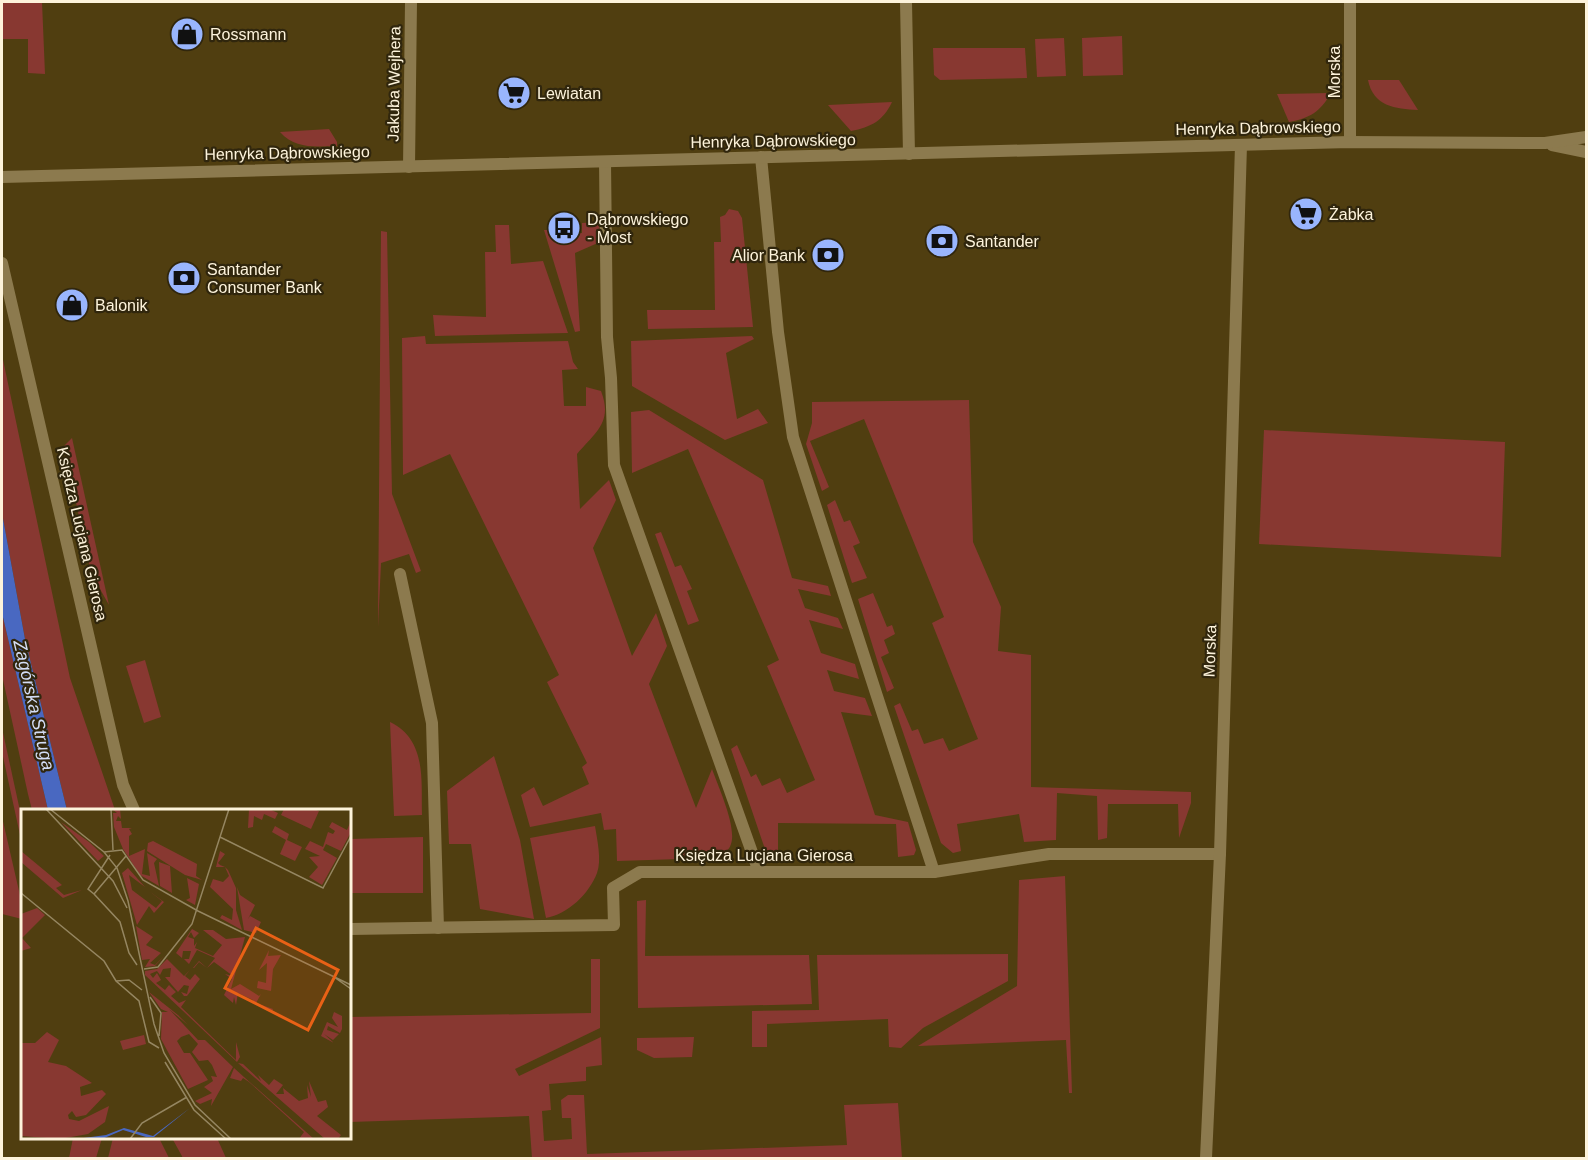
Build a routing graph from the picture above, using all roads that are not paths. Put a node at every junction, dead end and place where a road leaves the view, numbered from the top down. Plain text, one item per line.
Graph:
1 (411, 2) edge
2 (906, 2) edge
3 (1350, 2) edge
4 (1587, 136) edge
5 (1350, 142) junction
6 (1545, 143) junction
7 (1242, 145) junction
8 (1587, 152) edge
9 (909, 154) junction
10 (761, 158) junction
11 (605, 162) junction
12 (409, 167) junction
13 (2, 177) edge
14 (2, 262) edge
15 (400, 574) dead end
16 (134, 809) edge
17 (1220, 854) junction
18 (759, 872) junction
19 (934, 872) junction
20 (438, 928) junction
21 (351, 929) edge
22 (1206, 1158) edge

1 - 12 street, Jakuba Wejhera
2 - 9 street
3 - 5 street, Morska
4 - 6 street, Henryka Dąbrowskiego
5 - 6 street, Henryka Dąbrowskiego
5 - 7 street, Henryka Dąbrowskiego
6 - 8 street, Henryka Dąbrowskiego
7 - 9 street, Henryka Dąbrowskiego
7 - 17 street, Morska
9 - 10 street, Henryka Dąbrowskiego
10 - 11 street, Henryka Dąbrowskiego
10 - 19 street
11 - 12 street, Henryka Dąbrowskiego
11 - 18 street
12 - 13 street, Henryka Dąbrowskiego
14 - 16 street, Księdza Lucjana Gierosa
15 - 20 street
17 - 19 street, Księdza Lucjana Gierosa
17 - 22 street, Morska
18 - 19 street, Księdza Lucjana Gierosa
18 - 20 street, Księdza Lucjana Gierosa
20 - 21 street, Księdza Lucjana Gierosa

